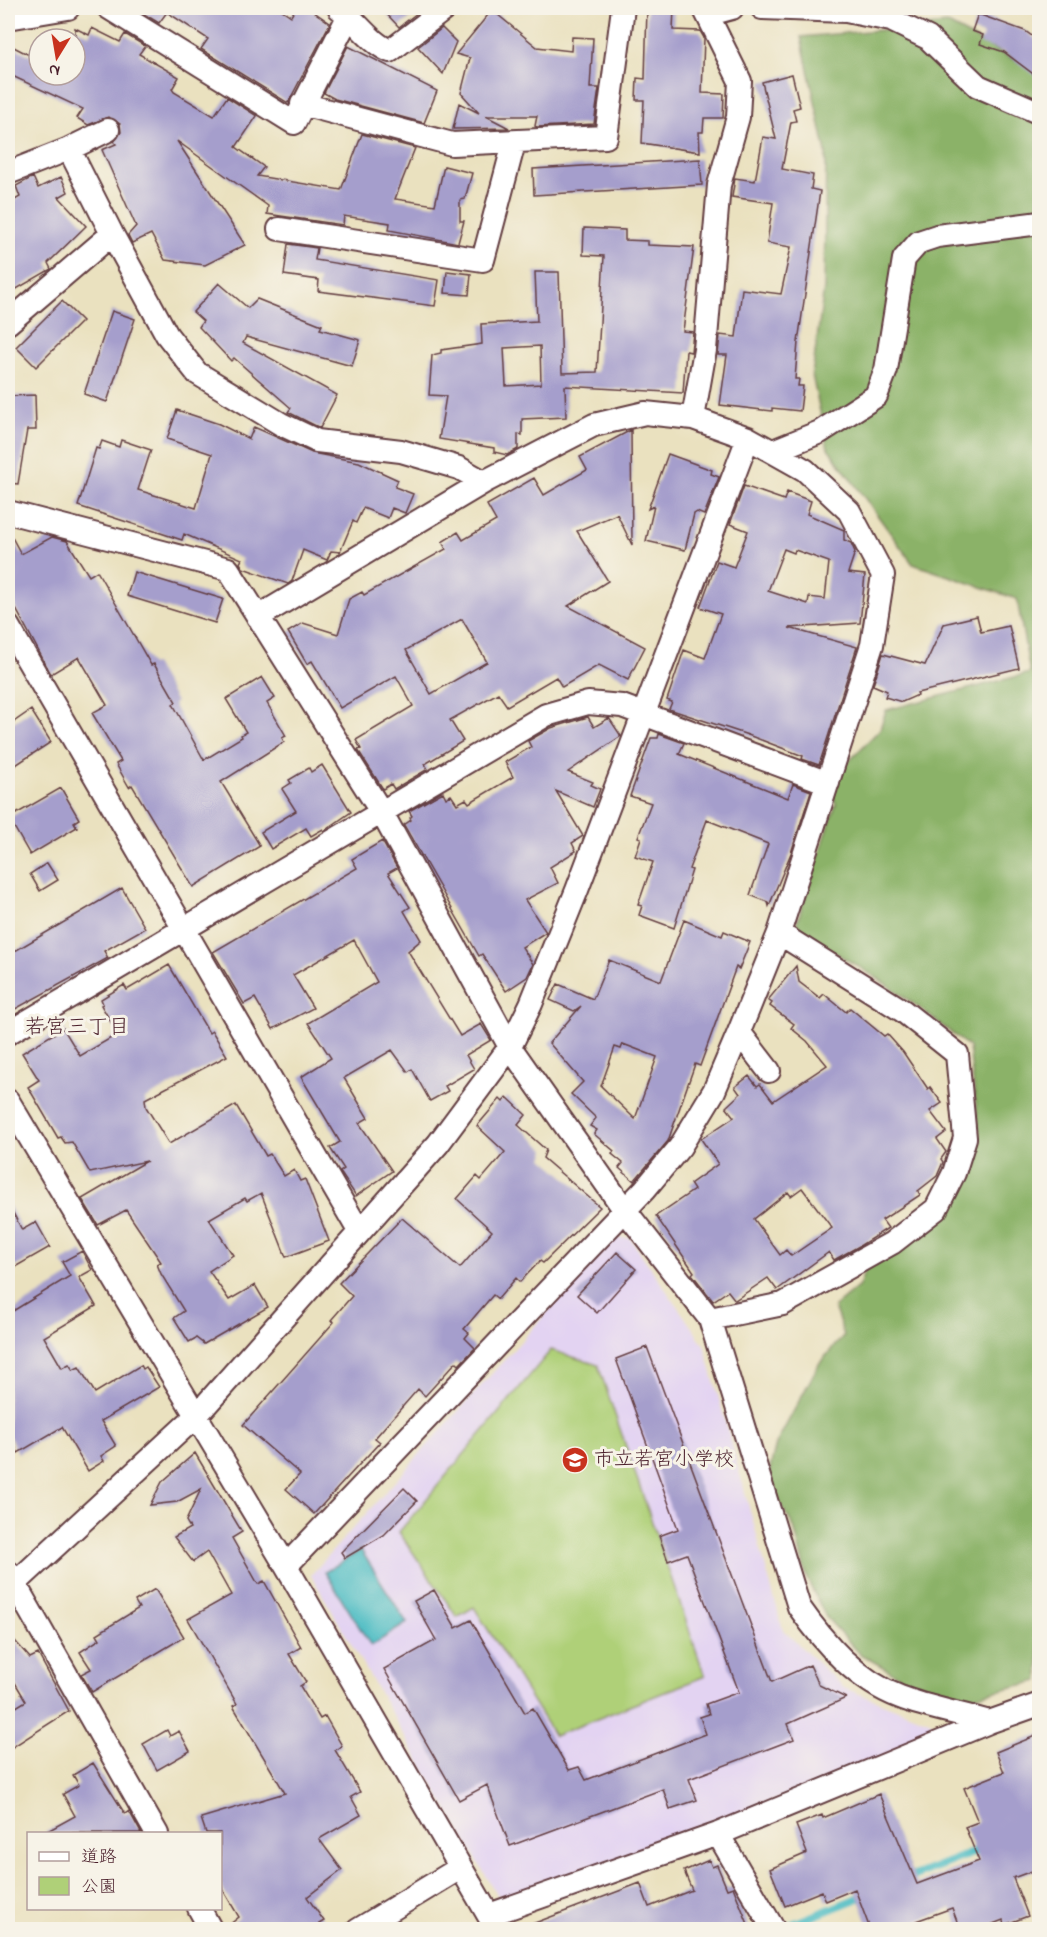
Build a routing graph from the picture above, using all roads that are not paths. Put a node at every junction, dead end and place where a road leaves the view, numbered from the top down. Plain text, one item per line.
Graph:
1 (68, 8) edge
2 (109, 8) edge
3 (446, 8) edge
4 (623, 8) edge
5 (732, 8) edge
6 (762, 8) edge
7 (344, 11) edge
8 (707, 11) edge
9 (8, 18) edge
10 (302, 104) junction
11 (1040, 113) edge
12 (108, 130) dead end
13 (514, 143) junction
14 (69, 149) junction
15 (8, 173) edge
16 (1040, 223) edge
17 (279, 229) dead end
18 (112, 234) junction
19 (8, 323) edge
20 (693, 418) junction
21 (748, 438) junction
22 (773, 452) junction
23 (484, 482) junction
24 (8, 512) edge
25 (258, 617) junction
26 (8, 627) edge
27 (642, 713) junction
28 (828, 783) junction
29 (382, 813) junction
30 (183, 929) junction
31 (779, 933) junction
32 (739, 1032) junction
33 (8, 1033) edge
34 (510, 1047) junction
35 (769, 1071) dead end
36 (8, 1101) edge
37 (624, 1209) junction
38 (359, 1231) junction
39 (710, 1319) junction
40 (196, 1416) junction
41 (286, 1566) junction
42 (10, 1582) edge
43 (1040, 1704) edge
44 (989, 1722) junction
45 (156, 1832) edge
46 (718, 1834) junction
47 (460, 1868) junction
48 (200, 1910) edge
49 (493, 1922) edge
50 (211, 1929) edge
51 (358, 1929) edge
52 (774, 1929) edge

1 - 9 street
2 - 10 street
3 - 7 street
4 - 13 street
5 - 8 street
6 - 11 street
7 - 10 street
8 - 20 street
10 - 13 street
12 - 14 street
13 - 17 street
14 - 15 street
14 - 18 street
16 - 22 street
18 - 19 street
18 - 23 street
20 - 21 street
20 - 23 street
21 - 22 street
21 - 27 street
22 - 28 street
23 - 25 street
24 - 25 street
25 - 29 street
26 - 30 street
27 - 28 street
27 - 29 street
27 - 34 street
28 - 31 street
29 - 30 street
29 - 34 street
30 - 33 street
30 - 38 street
31 - 32 street
31 - 39 street
32 - 35 street
32 - 37 street
34 - 37 street
34 - 38 street
36 - 40 street
37 - 39 street
37 - 41 street
38 - 40 street
39 - 44 street
40 - 41 street
40 - 42 street
41 - 47 street
42 - 45 street
43 - 44 street
44 - 46 street
46 - 49 street
46 - 52 street
47 - 49 street
47 - 51 street
48 - 50 street

